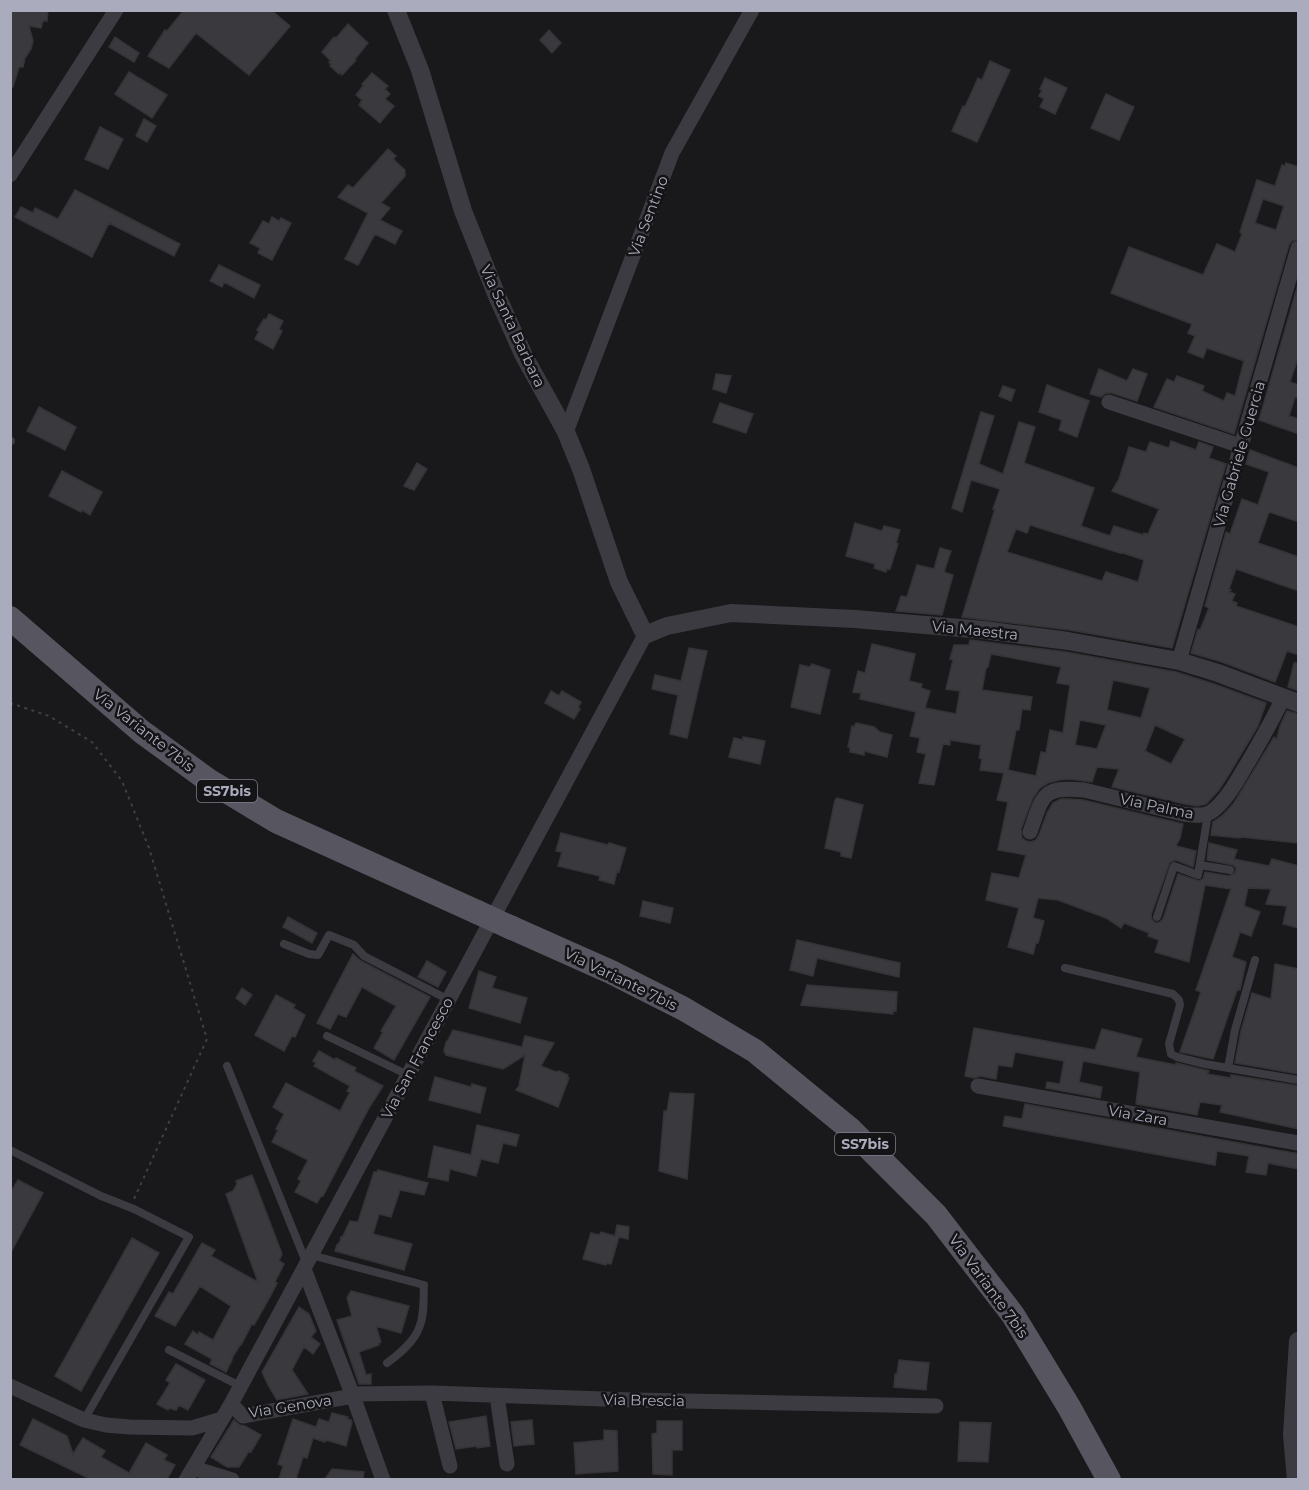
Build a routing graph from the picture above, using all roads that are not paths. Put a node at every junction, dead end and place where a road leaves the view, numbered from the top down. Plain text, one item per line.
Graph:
1 (116, 10) edge
2 (396, 10) edge
3 (752, 10) edge
4 (10, 175) edge
5 (1299, 248) edge
6 (1109, 402) dead end
7 (566, 432) junction
8 (1241, 447) junction
9 (10, 618) edge
10 (645, 635) junction
11 (1179, 661) junction
12 (1291, 701) edge
13 (1208, 814) junction
14 (1030, 832) dead end
15 (1200, 865) junction
16 (1230, 870) dead end
17 (1157, 917) dead end
18 (284, 944) dead end
19 (1255, 960) dead end
20 (1065, 968) dead end
21 (448, 1000) junction
22 (327, 1036) dead end
23 (227, 1066) dead end
24 (1228, 1068) junction
25 (408, 1075) junction
26 (1299, 1080) edge
27 (978, 1086) dead end
28 (1299, 1143) edge
29 (10, 1150) edge
30 (307, 1262) junction
31 (1299, 1341) edge
32 (169, 1350) dead end
33 (387, 1363) dead end
34 (10, 1386) edge
35 (240, 1386) junction
36 (432, 1393) junction
37 (353, 1395) junction
38 (497, 1396) junction
39 (231, 1404) junction
40 (936, 1406) dead end
41 (222, 1419) junction
42 (84, 1420) junction
43 (507, 1464) dead end
44 (450, 1466) dead end
45 (189, 1474) edge
46 (232, 1479) edge
47 (383, 1479) edge
48 (1109, 1479) edge
49 (1296, 1479) edge

1 - 4 street
2 - 7 street, Via Santa Barbara
3 - 7 street, Via Sentino
5 - 8 street, Via Gabriele Guercia
6 - 8 street
7 - 10 street, Via Santa Barbara
8 - 11 street, Via Gabriele Guercia
9 - 48 main road, Via Variante 7bis / SS7bis, bridge
10 - 11 street, Via Maestra
10 - 21 street, Via San Francesco
11 - 12 street, Via Maestra
12 - 13 street, Via Palma
13 - 14 street, Via Palma
13 - 15 lane
15 - 16 lane
15 - 17 lane
18 - 21 lane
19 - 24 lane
20 - 24 lane
21 - 25 street, Via San Francesco
22 - 25 lane
23 - 30 lane
24 - 26 lane
25 - 30 street, Via San Francesco
27 - 28 street, Via Zara
29 - 42 lane
30 - 33 lane
30 - 35 street, Via San Francesco
30 - 37 street
31 - 49 street
32 - 35 lane
34 - 42 street
35 - 39 street, Via San Francesco
36 - 37 street, Via Brescia
36 - 38 street, Via Brescia
36 - 44 street
37 - 39 street, Via Genova
37 - 47 street
38 - 40 street, Via Brescia
38 - 43 street
39 - 41 street, Via San Francesco
41 - 42 street
41 - 45 street, Via San Francesco
45 - 46 street

